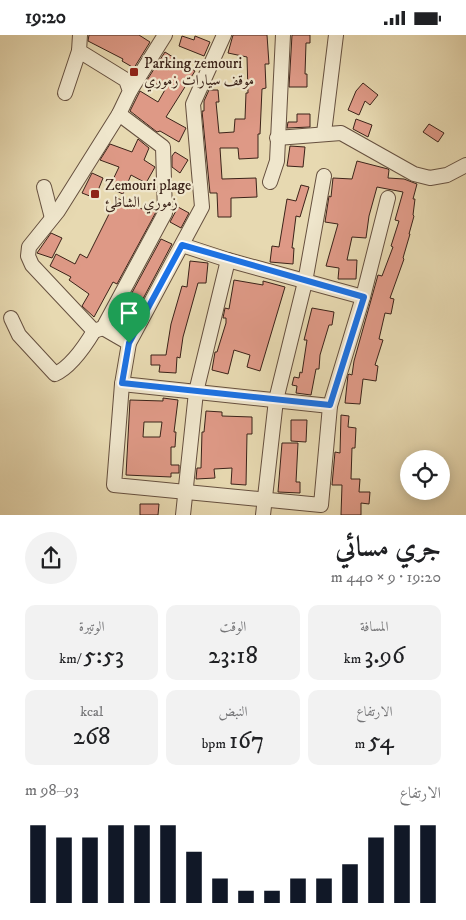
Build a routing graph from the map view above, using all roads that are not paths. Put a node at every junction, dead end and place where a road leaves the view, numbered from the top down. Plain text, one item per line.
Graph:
1 (80, 35) edge
2 (166, 35) edge
3 (224, 35) edge
4 (283, 35) edge
5 (336, 35) edge
6 (79, 51) junction
7 (130, 91) junction
8 (65, 93) dead end
9 (119, 114) junction
10 (327, 115) junction
11 (324, 133) junction
12 (341, 133) junction
13 (277, 138) junction
14 (466, 165) edge
15 (324, 176) dead end
16 (270, 181) dead end
17 (44, 187) dead end
18 (388, 198) dead end
19 (52, 218) junction
20 (182, 245) junction
21 (228, 260) junction
22 (305, 282) junction
23 (364, 297) junction
24 (11, 318) dead end
25 (98, 330) junction
26 (129, 343) junction
27 (122, 383) junction
28 (196, 392) junction
29 (276, 399) junction
30 (330, 405) junction
31 (186, 491) junction
32 (263, 499) junction
33 (314, 509) edge
34 (183, 515) edge
35 (263, 515) edge

1 - 6 street
2 - 7 street
3 - 20 street
4 - 13 street
5 - 10 street
6 - 7 street
6 - 8 street
7 - 9 street
9 - 19 street
9 - 25 street
10 - 11 street
10 - 12 street
11 - 12 street
11 - 13 street
12 - 14 street
13 - 16 street
15 - 22 street
17 - 19 street
18 - 23 street
19 - 25 street
20 - 21 street
20 - 26 street
21 - 22 street
21 - 28 street
22 - 23 street
22 - 29 street
23 - 30 street
24 - 25 street
25 - 26 street
26 - 27 street
27 - 28 street
27 - 31 street
28 - 29 street
28 - 31 street
29 - 30 street
29 - 32 street
30 - 33 street
31 - 32 street
31 - 34 street
32 - 33 street
32 - 35 street

